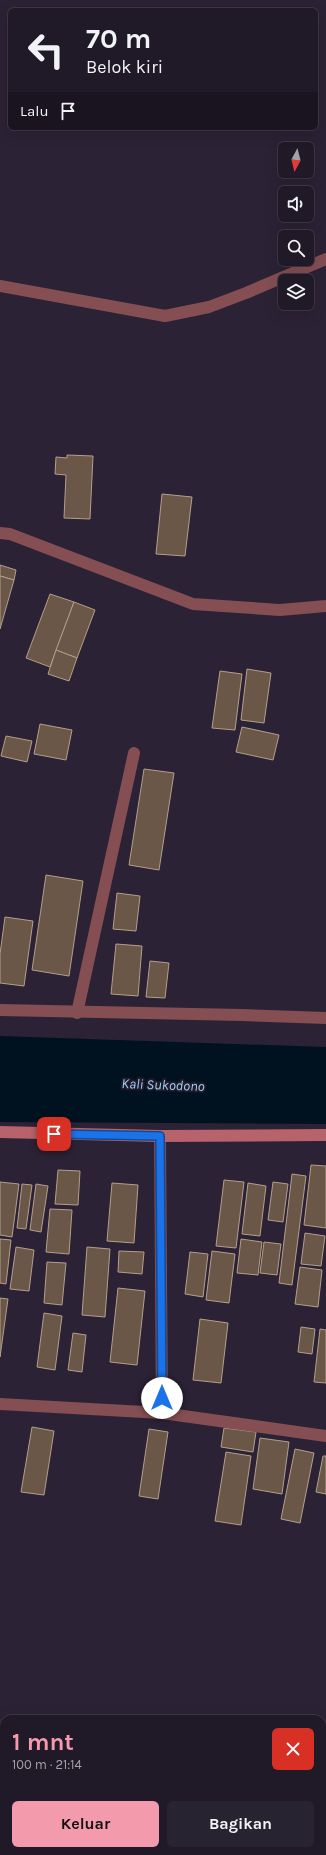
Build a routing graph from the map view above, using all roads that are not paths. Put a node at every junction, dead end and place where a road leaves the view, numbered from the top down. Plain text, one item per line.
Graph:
1 (326, 258) edge
2 (0, 286) edge
3 (0, 533) edge
4 (326, 606) edge
5 (134, 753) dead end
6 (0, 1010) edge
7 (77, 1013) junction
8 (326, 1018) edge
9 (0, 1132) edge
10 (326, 1135) edge
11 (160, 1136) junction
12 (0, 1404) edge
13 (162, 1413) junction
14 (326, 1436) edge

1 - 2 street
3 - 4 street
5 - 7 street
6 - 7 street
7 - 8 street
9 - 11 main road
10 - 11 main road
11 - 13 street
12 - 13 street
13 - 14 street

